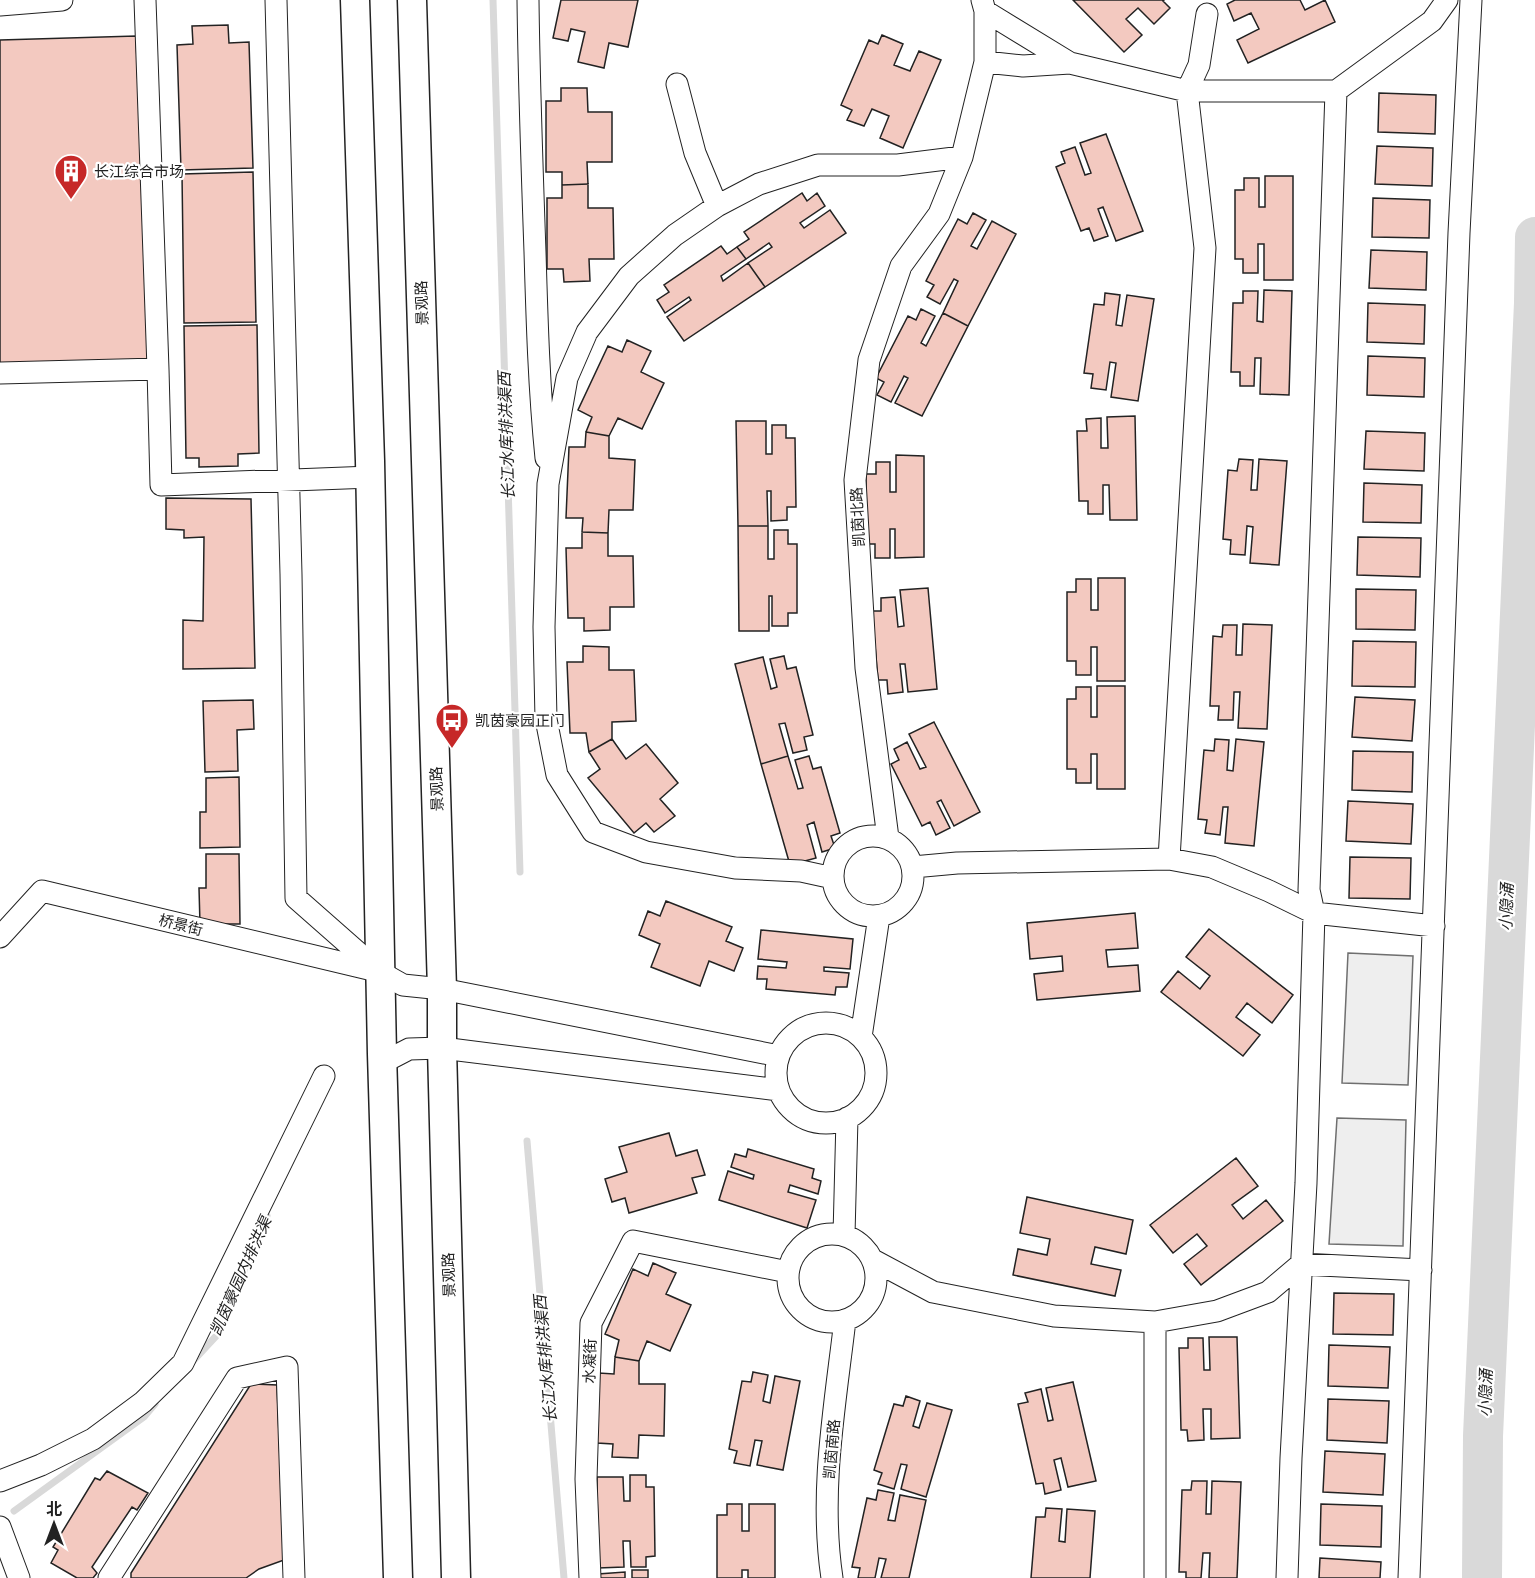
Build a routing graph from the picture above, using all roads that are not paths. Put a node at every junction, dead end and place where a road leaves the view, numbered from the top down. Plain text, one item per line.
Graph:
1 (62, 0) edge
2 (145, 0) edge
3 (276, 0) edge
4 (355, 0) edge
5 (412, 0) edge
6 (528, 0) edge
7 (1447, 0) edge
8 (1471, 0) edge
9 (39, 1) edge
10 (0, 5) edge
11 (983, 6) edge
12 (1207, 14) dead end
13 (985, 62) junction
14 (1071, 63) junction
15 (677, 84) dead end
16 (1187, 92) junction
17 (1336, 92) junction
18 (962, 158) junction
19 (717, 206) junction
20 (158, 369) junction
21 (0, 374) edge
22 (371, 477) junction
23 (288, 480) junction
24 (548, 484) junction
25 (888, 838) junction
26 (1169, 859) junction
27 (913, 867) junction
28 (833, 878) junction
29 (1314, 914) junction
30 (879, 916) junction
31 (1434, 926) junction
32 (0, 937) edge
33 (380, 972) junction
34 (442, 989) junction
35 (861, 1037) junction
36 (442, 1048) junction
37 (779, 1056) junction
38 (382, 1063) junction
39 (324, 1076) dead end
40 (779, 1090) junction
41 (847, 1118) junction
42 (844, 1235) junction
43 (873, 1260) junction
44 (1301, 1264) junction
45 (1421, 1270) junction
46 (788, 1272) junction
47 (845, 1320) junction
48 (1155, 1322) junction
49 (0, 1481) edge
50 (0, 1527) edge
51 (19, 1578) edge
52 (109, 1578) edge
53 (294, 1578) edge
54 (398, 1578) edge
55 (456, 1578) edge
56 (590, 1578) edge
57 (832, 1578) edge
58 (1155, 1578) edge
59 (1287, 1578) edge
60 (1409, 1578) edge

1 - 9 street
2 - 20 street
3 - 23 street
4 - 22 main road
5 - 34 main road, 景观路
6 - 24 street
7 - 17 street
8 - 31 street
9 - 10 street
11 - 13 street, 凯茵北路
11 - 14 street
12 - 16 street
13 - 14 street
13 - 18 street, 凯茵北路
14 - 16 street
15 - 19 street
16 - 17 street
16 - 26 street
17 - 29 street
18 - 19 street
18 - 25 street, 凯茵北路
19 - 24 street
20 - 21 street
20 - 23 street
22 - 23 street
22 - 33 main road
23 - 33 street
24 - 28 street
25 - 27 street
25 - 28 street
26 - 27 street
26 - 29 street
27 - 30 street
28 - 30 street
29 - 31 street
29 - 44 street
30 - 35 street
31 - 45 street
32 - 33 street, 桥景街
33 - 34 street
33 - 38 main road
34 - 36 main road, 景观路
34 - 37 street
35 - 37 street
35 - 41 street
36 - 38 street
36 - 40 street
36 - 55 main road, 景观路
37 - 40 street
38 - 54 main road
39 - 49 street
40 - 41 street
41 - 42 street
42 - 43 street
42 - 46 street
43 - 47 street
43 - 48 street
44 - 45 street
44 - 48 street
44 - 59 street
45 - 60 street
46 - 47 street
46 - 56 street, 水凝街
47 - 57 street, 凯茵南路
48 - 58 street
50 - 51 street
52 - 53 street

